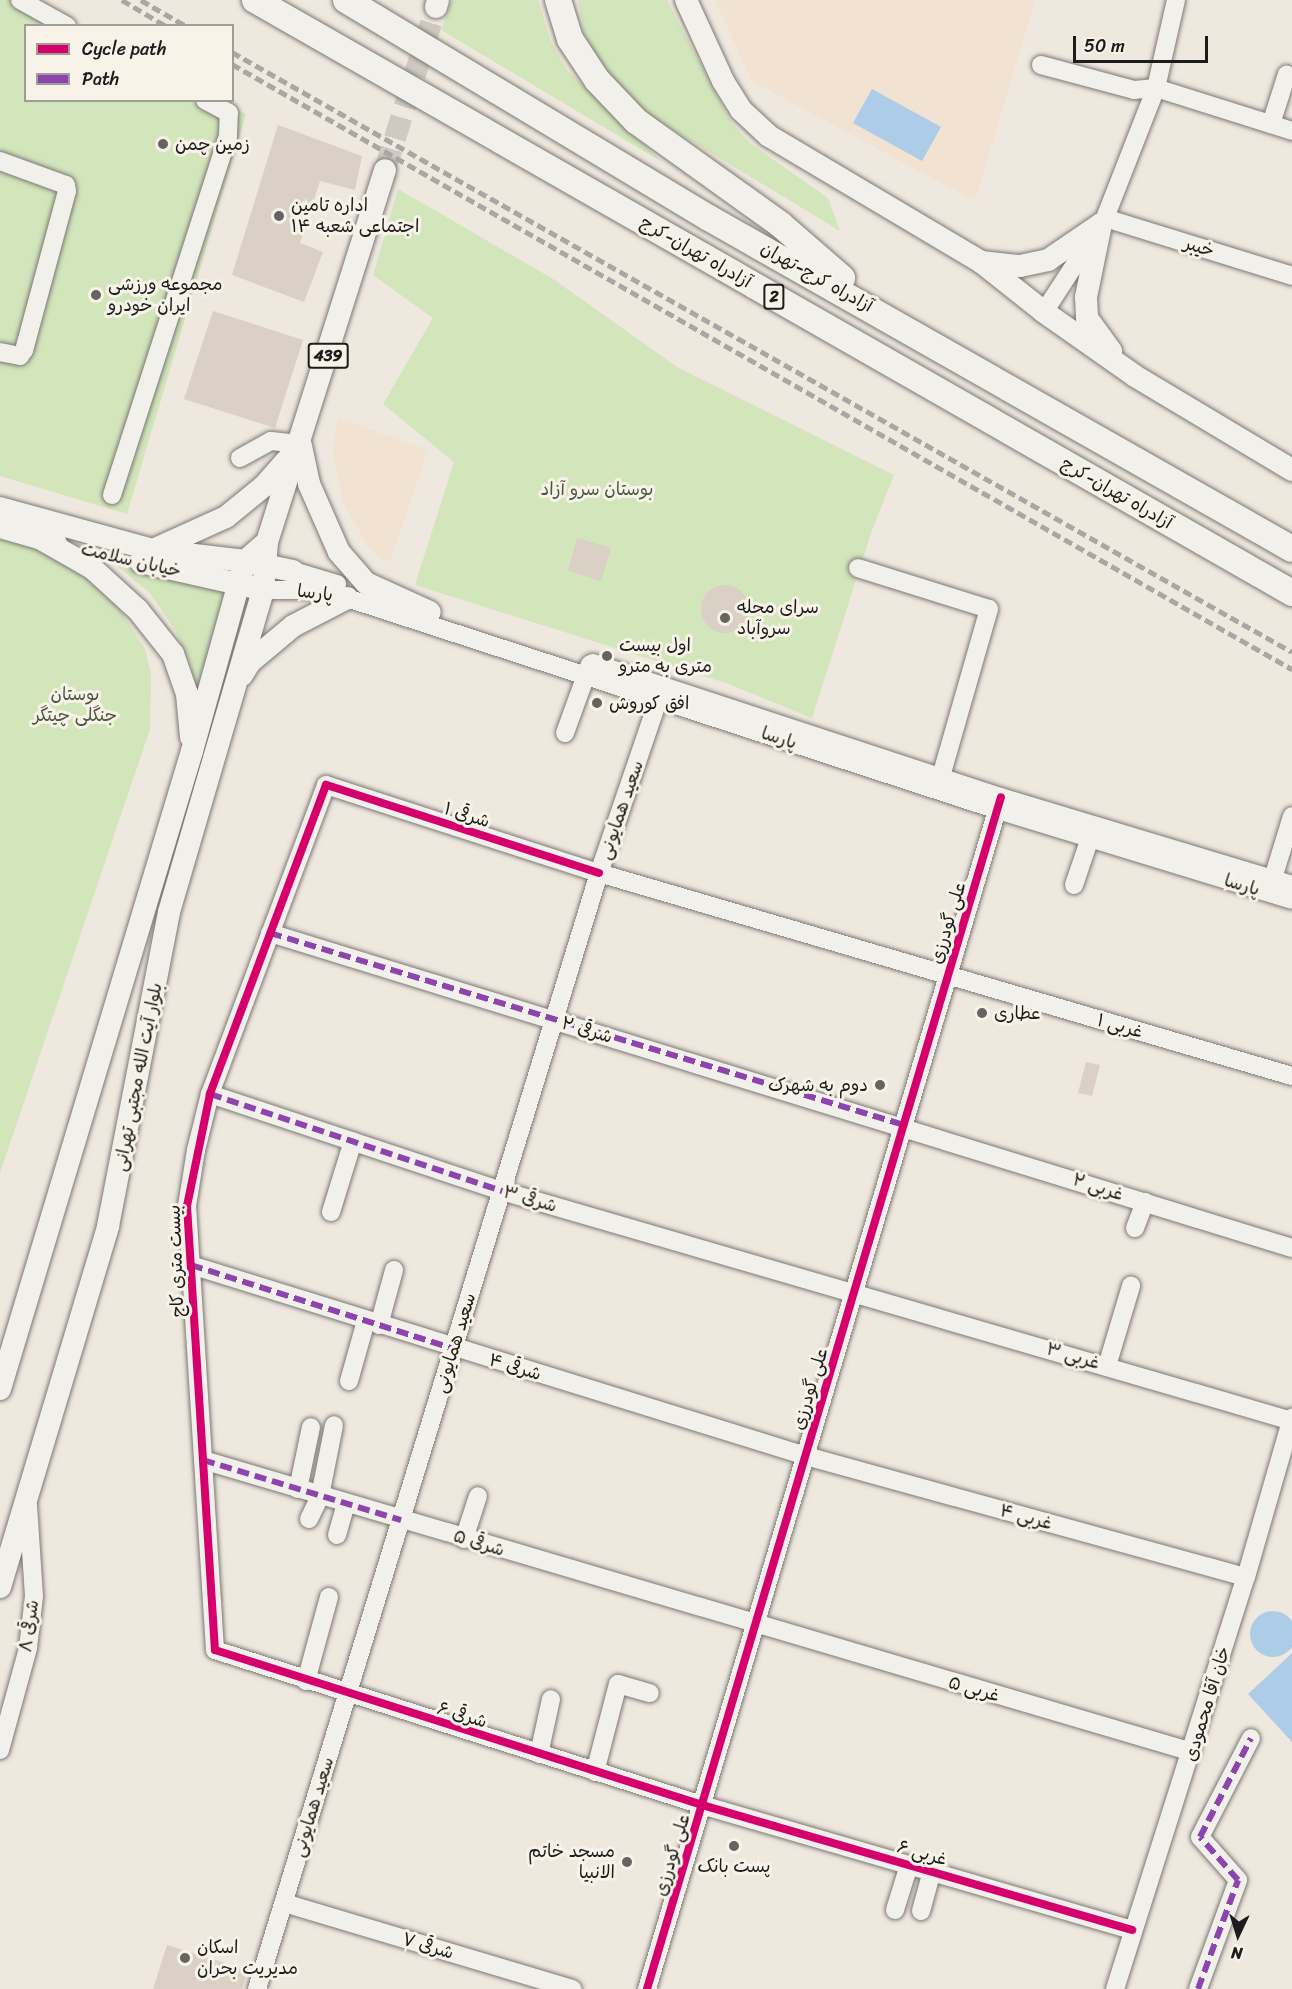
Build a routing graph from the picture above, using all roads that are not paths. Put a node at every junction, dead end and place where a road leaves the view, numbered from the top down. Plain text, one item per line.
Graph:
1 (20, 0) edge
2 (255, 0) edge
3 (346, 0) edge
4 (558, 0) edge
5 (686, 0) edge
6 (1176, 0) edge
7 (63, 24) edge
8 (1041, 65) dead end
9 (1287, 75) dead end
10 (1156, 87) junction
11 (209, 102) edge
12 (1271, 124) junction
13 (1292, 131) edge
14 (0, 161) edge
15 (385, 170) tunnel mouth
16 (1103, 221) junction
17 (981, 262) junction
18 (1292, 276) edge
19 (881, 312) junction
20 (1044, 312) junction
21 (0, 352) edge
22 (1135, 376) junction
23 (301, 444) junction
24 (240, 458) dead end
25 (1292, 470) edge
26 (112, 495) dead end
27 (0, 508) edge
28 (0, 527) edge
29 (41, 539) junction
30 (267, 542) junction
31 (1292, 549) edge
32 (152, 550) junction
33 (245, 561) junction
34 (268, 565) junction
35 (858, 568) dead end
36 (293, 571) joint
37 (239, 584) junction
38 (263, 590) junction
39 (1292, 593) edge
40 (347, 598) junction
41 (430, 612) junction
42 (588, 668) junction
43 (234, 689) junction
44 (661, 692) junction
45 (565, 733) dead end
46 (192, 751) junction
47 (939, 783) junction
48 (326, 785) joint
49 (1000, 803) junction
50 (1292, 816) edge
51 (1090, 838) junction
52 (599, 873) junction
53 (1074, 885) dead end
54 (1292, 885) edge
55 (1271, 886) junction
56 (1292, 900) edge
57 (270, 933) junction
58 (948, 977) junction
59 (554, 1020) junction
60 (1292, 1076) edge
61 (210, 1094) junction
62 (904, 1125) junction
63 (352, 1142) junction
64 (502, 1191) junction
65 (1145, 1202) junction
66 (331, 1212) dead end
67 (1135, 1228) dead end
68 (1292, 1248) edge
69 (190, 1265) junction
70 (394, 1270) dead end
71 (1131, 1286) dead end
72 (854, 1293) junction
73 (372, 1323) junction
74 (454, 1349) junction
75 (1107, 1366) junction
76 (349, 1381) dead end
77 (0, 1389) edge
78 (1292, 1420) edge
79 (334, 1425) dead end
80 (311, 1427) dead end
81 (806, 1456) junction
82 (203, 1460) junction
83 (298, 1489) junction
84 (320, 1496) junction
85 (478, 1496) dead end
86 (28, 1498) junction
87 (346, 1503) junction
88 (309, 1519) dead end
89 (401, 1520) junction
90 (337, 1535) dead end
91 (464, 1539) junction
92 (1246, 1577) junction
93 (0, 1587) edge
94 (329, 1598) dead end
95 (755, 1626) junction
96 (215, 1650) joint
97 (306, 1681) junction
98 (650, 1693) dead end
99 (348, 1695) junction
100 (551, 1699) dead end
101 (1251, 1738) dead end
102 (0, 1750) edge
103 (1192, 1752) junction
104 (539, 1754) junction
105 (596, 1772) junction
106 (702, 1805) junction
107 (909, 1865) junction
108 (932, 1872) junction
109 (284, 1903) junction
110 (895, 1910) dead end
111 (921, 1911) dead end
112 (1132, 1930) junction
113 (257, 1989) edge
114 (572, 1989) edge
115 (648, 1989) edge
116 (1115, 1989) edge
117 (1198, 1989) edge

1 - 7 street
2 - 39 highway, آزادراه تهران-کرج / 2
3 - 19 highway, آزادراه کرج-تهران / 2
4 - 19 highway
5 - 17 main road
6 - 10 street
8 - 10 street
9 - 12 street
10 - 12 street
10 - 16 street
11 - 26 street
12 - 13 street
14 - 21 street
15 - 23 main road, 439
16 - 17 main road
16 - 18 street, خیبر
16 - 20 street
16 - 22 main road
17 - 20 main road
19 - 31 highway, آزادراه کرج-تهران / 2
20 - 22 main road
22 - 25 main road
23 - 24 street
23 - 30 main road, 439
23 - 32 main road
23 - 41 main road
27 - 32 main road, خیابان سلامت
28 - 29 main road, خیابان سلامت
29 - 37 main road, خیابان سلامت
29 - 46 main road
30 - 33 main road
30 - 34 main road, بلوار آیت الله مجتبی تهرانی
32 - 33 main road, خیابان سلامت
33 - 34 main road, خیابان سلامت
33 - 37 main road, بلوار آیت الله مجتبی تهرانی
34 - 36 main road, خیابان سلامت
34 - 38 main road, بلوار آیت الله مجتبی تهرانی
35 - 47 street
36 - 41 street, پارسا
37 - 38 main road, خیابان سلامت
37 - 46 main road, بلوار آیت الله مجتبی تهرانی
38 - 40 street, پارسا
38 - 43 main road, بلوار آیت الله مجتبی تهرانی
40 - 42 street, پارسا
40 - 43 main road
41 - 42 street, پارسا
42 - 44 street, پارسا
42 - 45 street
43 - 86 main road, بلوار آیت الله مجتبی تهرانی
44 - 47 street, پارسا
44 - 52 street, سعید همایونی
46 - 77 main road, بلوار آیت الله مجتبی تهرانی
47 - 49 street, پارسا
48 - 52 street, ۱ شرقی
48 - 57 street, بیست متری کاج
49 - 51 street, پارسا
49 - 55 street, پارسا
49 - 58 street, علی گودرزی
50 - 55 street
51 - 53 street
51 - 55 street, پارسا
52 - 58 street, ۱ شرقی
52 - 59 street, سعید همایونی
54 - 55 street, پارسا
55 - 56 street, پارسا
57 - 59 street, ۲ شرقی
57 - 61 street, بیست متری کاج
58 - 60 street, ۱ غربی
58 - 62 street, علی گودرزی
59 - 62 street, ۲ شرقی
59 - 64 street, سعید همایونی
61 - 63 street, ۳ شرقی
61 - 69 street, بیست متری کاج
62 - 65 street, ۲ غربی
62 - 72 street, علی گودرزی
63 - 64 street, ۳ شرقی
63 - 66 street
64 - 72 street, ۳ شرقی
64 - 74 street, سعید همایونی
65 - 67 street
65 - 68 street, ۲ غربی
69 - 73 street, ۴ شرقی
69 - 82 street, بیست متری کاج
70 - 73 street
71 - 75 street
72 - 75 street, ۳ غربی
72 - 81 street, علی گودرزی
73 - 74 street, ۴ شرقی
73 - 76 street
74 - 81 street, ۴ شرقی
74 - 89 street, سعید همایونی
75 - 78 street, ۳ غربی
78 - 92 street, خان آقا محمودی
79 - 84 street
80 - 83 street
81 - 92 street, ۴ غربی
81 - 95 street, علی گودرزی
82 - 83 street, ۵ شرقی
82 - 96 street, بیست متری کاج
83 - 84 street, ۵ شرقی
84 - 87 street, ۵ شرقی
84 - 88 street
85 - 91 street
86 - 93 main road, بلوار آیت الله مجتبی تهرانی
86 - 102 street, ۸ شرقی
87 - 89 street, ۵ شرقی
87 - 90 street
89 - 91 street, ۵ شرقی
89 - 99 street, سعید همایونی
91 - 95 street, ۵ شرقی
92 - 103 street, خان آقا محمودی
94 - 97 street
95 - 103 street, ۵ غربی
95 - 106 street, علی گودرزی
96 - 97 street, ۶ شرقی
97 - 99 street, ۶ شرقی
98 - 105 street
99 - 104 street, ۶ شرقی
99 - 109 street, سعید همایونی
100 - 104 street
101 - 117 street
103 - 112 street, خان آقا محمودی
104 - 105 street, ۶ شرقی
105 - 106 street, ۶ شرقی
106 - 107 street, ۶ غربی
106 - 115 street, علی گودرزی
107 - 108 street, ۶ غربی
107 - 110 street
108 - 111 street
108 - 112 street, ۶ غربی
109 - 113 street, سعید همایونی
109 - 114 street, ۷ شرقی
112 - 116 street, خان آقا محمودی

